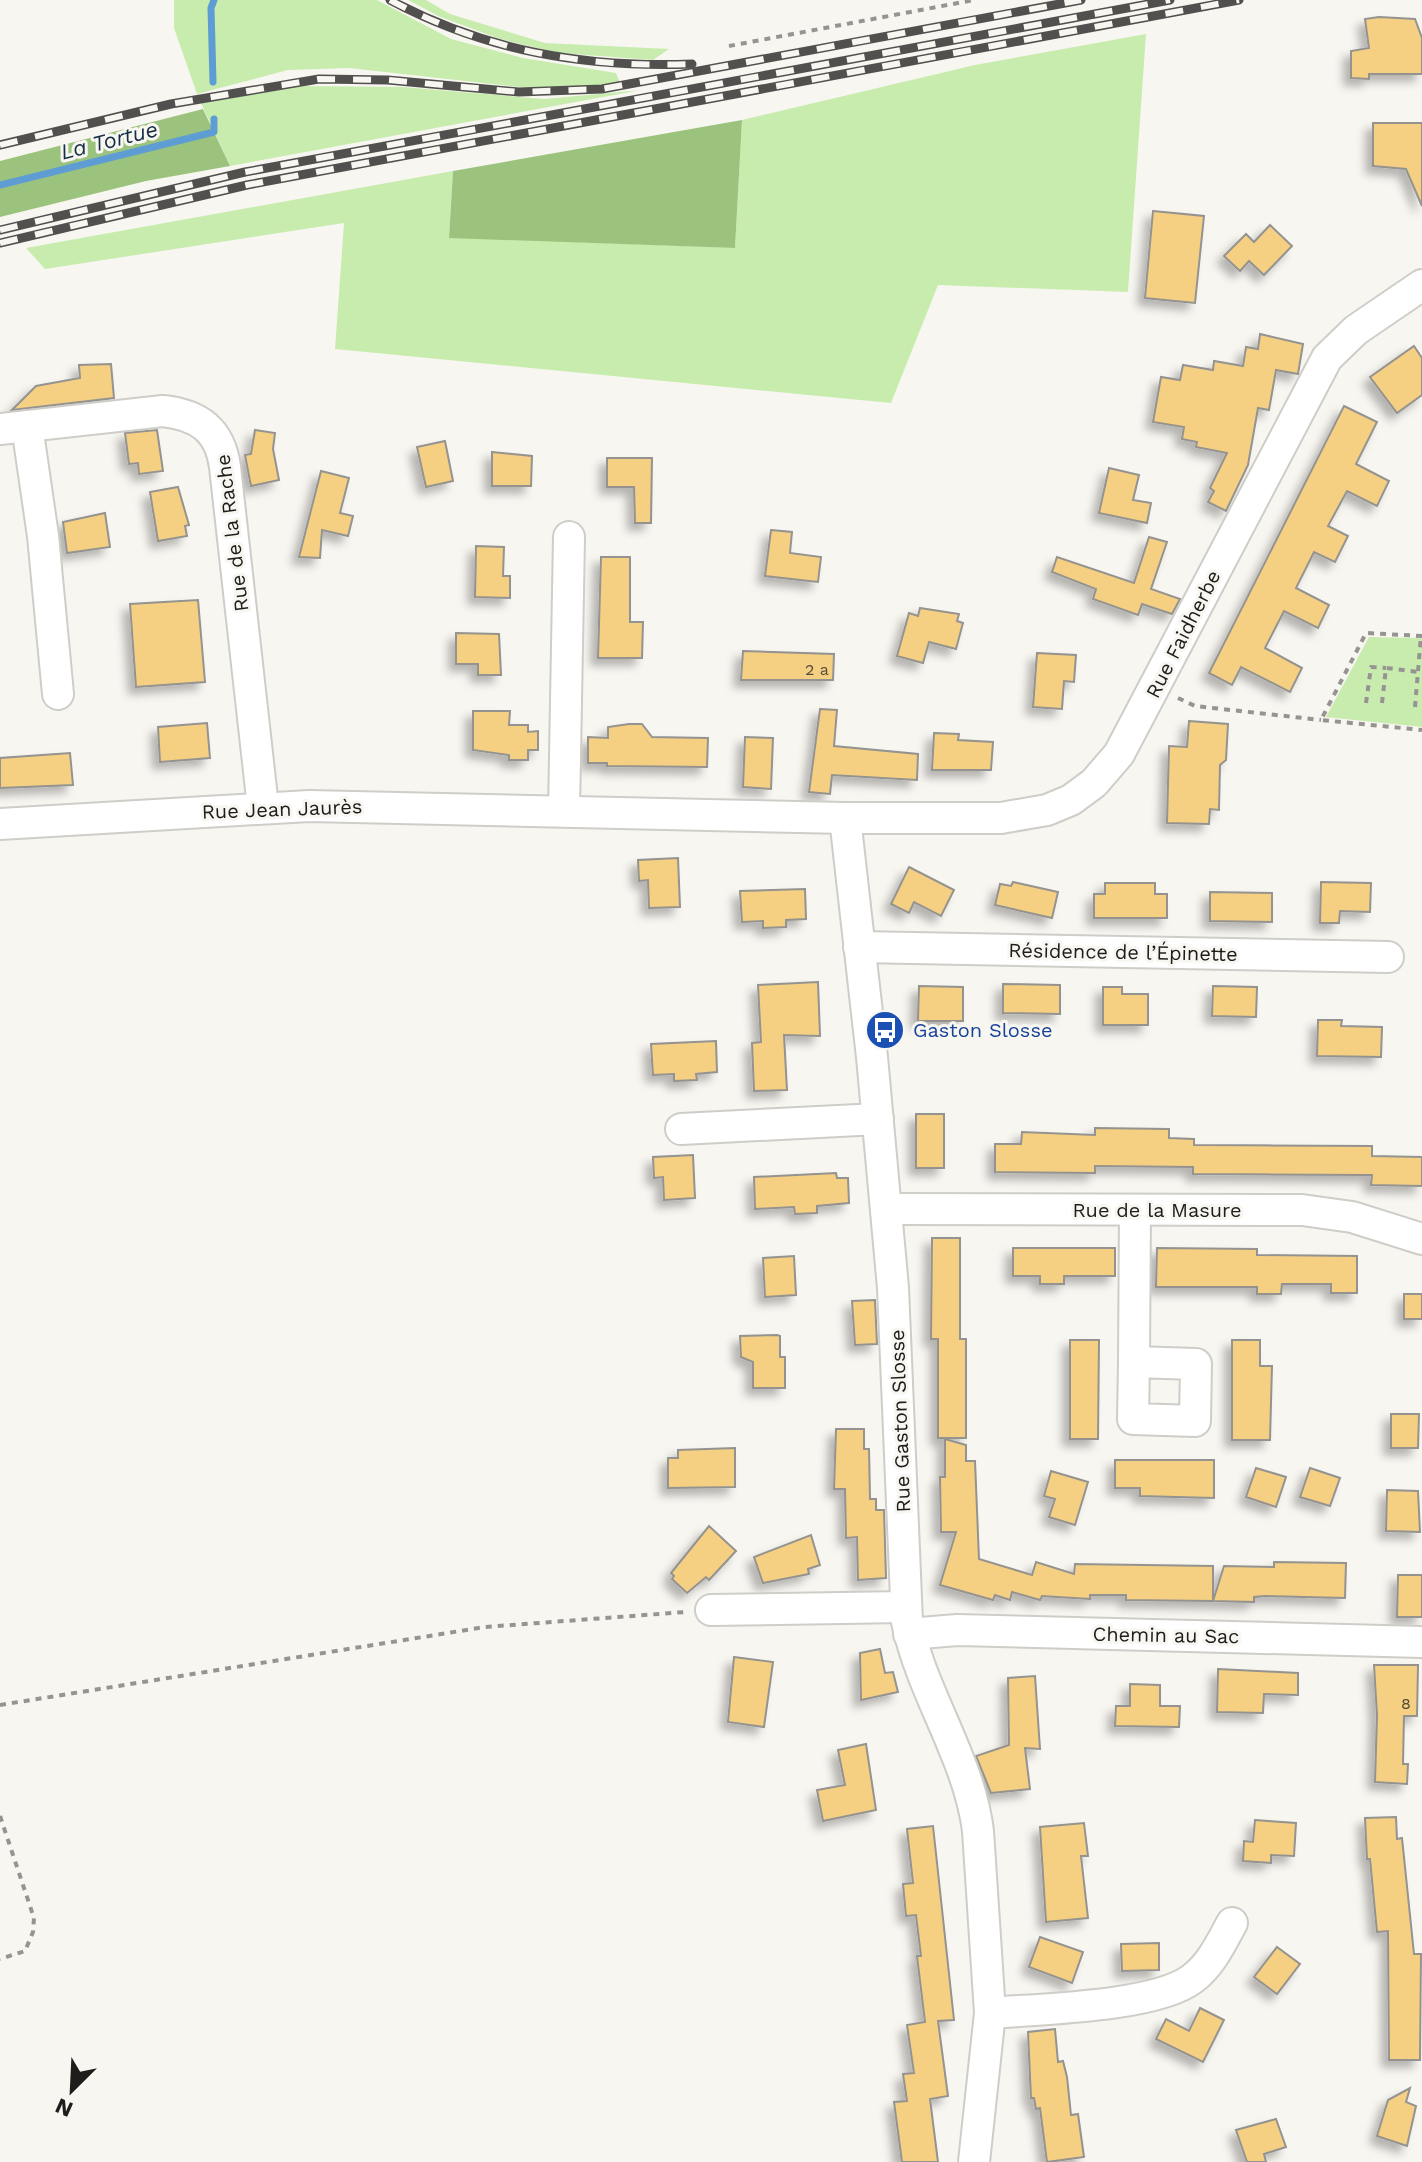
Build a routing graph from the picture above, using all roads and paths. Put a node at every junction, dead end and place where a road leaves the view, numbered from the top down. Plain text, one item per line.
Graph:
1 (974, 0) edge
2 (729, 46) dead end
3 (1422, 285) edge
4 (14, 427) edge
5 (569, 537) dead end
6 (1422, 636) edge
7 (1386, 668) junction
8 (1418, 672) junction
9 (1155, 688) junction
10 (58, 694) dead end
11 (1366, 703) dead end
12 (1382, 703) dead end
13 (1415, 707) dead end
14 (1321, 720) junction
15 (1422, 730) edge
16 (263, 807) junction
17 (564, 811) junction
18 (845, 818) junction
19 (0, 824) edge
20 (859, 947) junction
21 (1388, 957) dead end
22 (878, 1119) junction
23 (681, 1129) dead end
24 (887, 1209) junction
25 (1135, 1210) junction
26 (1422, 1239) edge
27 (1134, 1362) dead end
28 (711, 1610) joint
29 (908, 1621) junction
30 (1422, 1642) edge
31 (0, 1705) edge
32 (0, 1816) edge
33 (1232, 1923) dead end
34 (0, 1959) edge
35 (990, 2013) junction
36 (974, 2162) edge

1 - 2 path
3 - 9 street, Rue Faidherbe
4 - 10 street
4 - 16 street, Rue de la Rache
5 - 17 street
6 - 8 path
6 - 14 path
7 - 8 path
7 - 11 path
7 - 12 path
8 - 13 path
9 - 14 path
9 - 18 street, Rue Faidherbe
14 - 15 path
16 - 17 street, Rue Jean Jaurès
16 - 19 street, Rue Jean Jaurès
17 - 18 street, Rue Jean Jaurès
18 - 20 street, Rue Gaston Slosse
20 - 21 street, Résidence de l’Épinette
20 - 22 street, Rue Gaston Slosse
22 - 23 street
22 - 24 street, Rue Gaston Slosse
24 - 25 street, Rue de la Masure
24 - 29 street, Rue Gaston Slosse
25 - 26 street, Rue de la Masure
25 - 27 street
28 - 29 street, Chemin au Sac
28 - 31 path
29 - 30 street, Chemin au Sac
29 - 35 street, Rue Gaston Slosse
32 - 34 path
33 - 35 street
35 - 36 street, Rue Gaston Slosse

